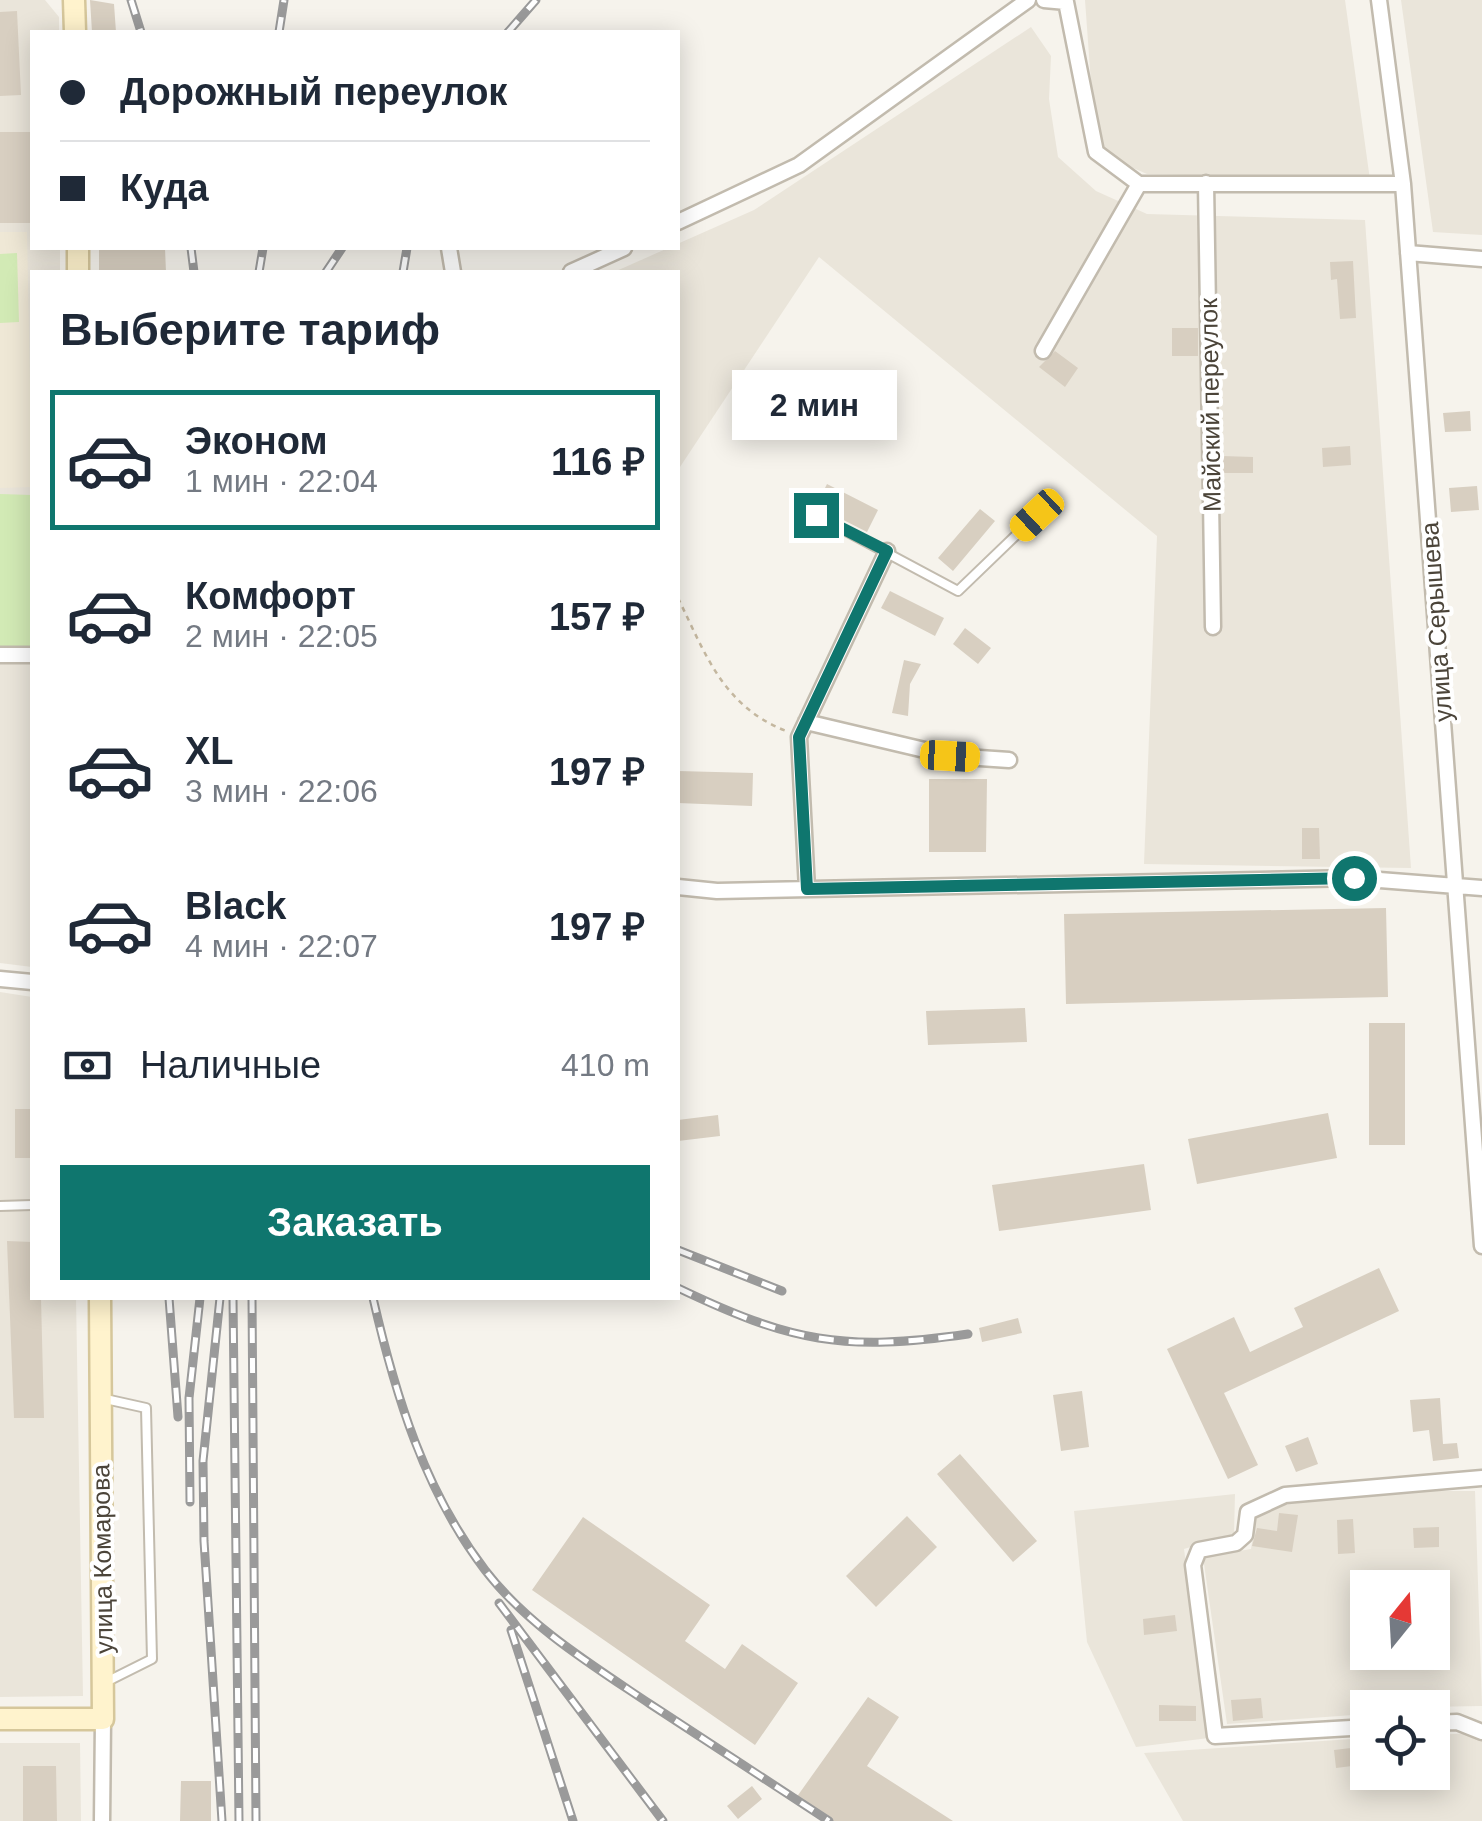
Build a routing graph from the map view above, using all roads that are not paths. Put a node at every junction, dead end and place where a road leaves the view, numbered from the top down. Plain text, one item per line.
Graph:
1 (74, 0) edge
2 (1028, 0) edge
3 (1045, 0) edge
4 (1378, 0) edge
5 (75, 30) edge
6 (1206, 183) junction
7 (1139, 184) junction
8 (1403, 184) junction
9 (680, 221) edge
10 (620, 250) edge
11 (1408, 253) junction
12 (1482, 258) edge
13 (576, 270) edge
14 (1043, 351) dead end
15 (816, 515) dead end
16 (1037, 515) dead end
17 (887, 551) junction
18 (1213, 627) dead end
19 (0, 655) edge
20 (30, 655) edge
21 (806, 722) junction
22 (1009, 760) dead end
23 (1455, 885) junction
24 (680, 887) edge
25 (1482, 888) edge
26 (807, 889) junction
27 (0, 978) edge
28 (30, 982) edge
29 (30, 1205) edge
30 (0, 1206) edge
31 (1482, 1246) edge
32 (100, 1300) edge
33 (101, 1398) junction
34 (1482, 1478) edge
35 (104, 1683) junction
36 (0, 1719) edge
37 (102, 1719) junction
38 (1450, 1722) edge
39 (1350, 1728) edge
40 (1482, 1732) edge
41 (102, 1821) edge

1 - 5 main road
2 - 9 street
3 - 7 street
4 - 8 street, улица Серышева
6 - 7 street
6 - 8 street
6 - 18 street, Майский переулок
7 - 14 street
8 - 11 street, улица Серышева
10 - 13 street
11 - 12 street
11 - 23 street, улица Серышева
15 - 17 lane
16 - 17 lane
17 - 21 street
19 - 20 street
21 - 22 street
21 - 26 street
23 - 25 street
23 - 26 street
23 - 31 street, улица Серышева
24 - 26 street
27 - 28 street
29 - 30 lane
32 - 33 main road, улица Комарова
33 - 35 main road, улица Комарова
33 - 35 lane
34 - 39 street
35 - 37 main road, улица Комарова
36 - 37 main road
37 - 41 street, улица Комарова
38 - 40 street

